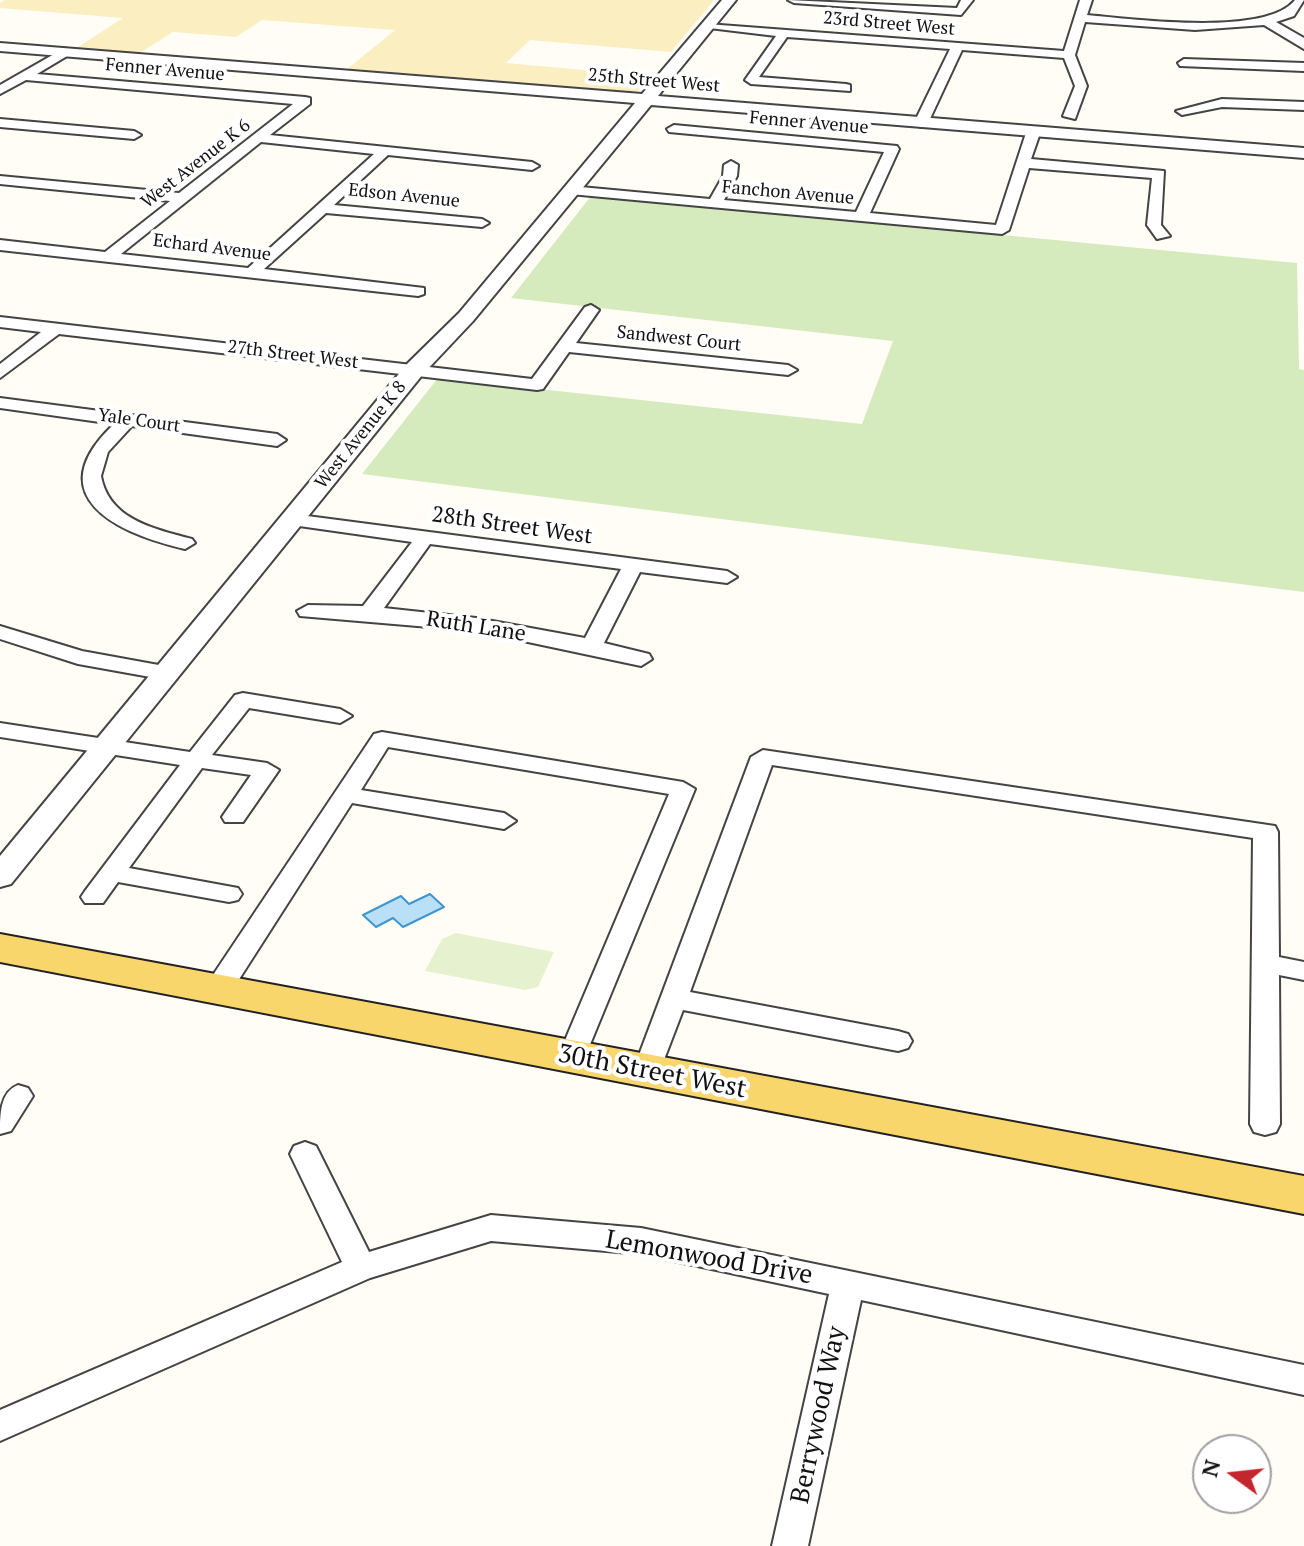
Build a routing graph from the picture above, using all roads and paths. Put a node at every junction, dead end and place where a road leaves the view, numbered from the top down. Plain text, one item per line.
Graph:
1 (729, 0) edge
2 (794, 0) edge
3 (967, 0) edge
4 (1086, 0) edge
5 (1301, 0) edge
6 (1081, 18) junction
7 (1266, 21) junction
8 (707, 27) junction
9 (784, 33) junction
10 (1304, 45) edge
11 (0, 47) edge
12 (957, 48) junction
13 (63, 53) junction
14 (1069, 55) junction
15 (1184, 63) dead end
16 (1304, 67) edge
17 (23, 76) junction
18 (846, 88) dead end
19 (0, 90) edge
20 (305, 101) joint
21 (647, 101) junction
22 (1304, 106) edge
23 (1182, 111) dead end
24 (1070, 116) dead end
25 (0, 123) edge
26 (921, 123) junction
27 (674, 129) dead end
28 (1033, 133) junction
29 (134, 135) dead end
30 (257, 138) junction
31 (386, 150) junction
32 (1304, 153) edge
33 (1024, 163) junction
34 (731, 165) dead end
35 (532, 166) dead end
36 (0, 180) edge
37 (570, 190) junction
38 (183, 198) junction
39 (714, 204) junction
40 (323, 208) junction
41 (861, 218) junction
42 (482, 223) dead end
43 (1162, 236) dead end
44 (0, 245) edge
45 (109, 256) junction
46 (251, 273) junction
47 (418, 291) dead end
48 (591, 310) dead end
49 (0, 322) edge
50 (56, 328) junction
51 (567, 347) junction
52 (415, 369) junction
53 (788, 370) dead end
54 (0, 373) edge
55 (0, 403) edge
56 (129, 419) junction
57 (277, 440) dead end
58 (292, 520) junction
59 (424, 539) junction
60 (185, 543) dead end
61 (632, 567) junction
62 (727, 577) dead end
63 (308, 611) dead end
64 (371, 611) junction
65 (0, 632) edge
66 (592, 645) junction
67 (641, 659) dead end
68 (167, 673) junction
69 (340, 716) dead end
70 (0, 730) edge
71 (106, 747) junction
72 (196, 760) junction
73 (346, 795) junction
74 (234, 817) dead end
75 (504, 821) dead end
76 (112, 873) junction
77 (0, 877) edge
78 (229, 894) dead end
79 (94, 897) dead end
80 (0, 948) edge
81 (1268, 964) junction
82 (1304, 971) edge
83 (219, 988) junction
84 (674, 999) junction
85 (898, 1041) dead end
86 (572, 1057) junction
87 (647, 1071) junction
88 (18, 1096) dead end
89 (0, 1123) edge
90 (1265, 1124) dead end
91 (305, 1154) dead end
92 (1304, 1195) edge
93 (361, 1268) junction
94 (848, 1284) junction
95 (1304, 1380) edge
96 (0, 1426) edge
97 (790, 1546) edge

1 - 8 street, West Avenue K 8
2 - 3 street
4 - 6 street
5 - 7 street
6 - 7 street
6 - 14 street
7 - 10 street
8 - 9 street, 23rd Street West
8 - 21 street, West Avenue K 8
9 - 12 street, 23rd Street West
9 - 18 street
11 - 13 street, 25th Street West
12 - 14 street, 23rd Street West
12 - 26 street
13 - 17 street
13 - 21 street, 25th Street West
14 - 24 street
15 - 16 street
17 - 19 street
17 - 20 street, Fenner Avenue
20 - 30 street, West Avenue K 6
21 - 26 street, 25th Street West
21 - 37 street, West Avenue K 8
22 - 23 street
25 - 29 street
26 - 28 street, 25th Street West
27 - 41 street, Fenner Avenue
28 - 32 street, 25th Street West
28 - 33 street
30 - 31 street
30 - 38 street, West Avenue K 6
31 - 35 street
31 - 40 street
33 - 41 street, Fanchon Avenue
33 - 43 street
34 - 39 street
36 - 38 street
37 - 39 street, Fanchon Avenue
37 - 52 street, West Avenue K 8
38 - 45 street, West Avenue K 6
39 - 41 street, Fanchon Avenue
40 - 42 street, Edson Avenue
40 - 46 street
44 - 45 street, Echard Avenue
45 - 46 street, Echard Avenue
46 - 47 street, Echard Avenue
48 - 51 street
49 - 50 street, 27th Street West
50 - 52 street, 27th Street West
50 - 54 street
51 - 52 street, 27th Street West
51 - 53 street, Sandwest Court
52 - 58 street, West Avenue K 8
55 - 56 street, Yale Court
56 - 57 street, Yale Court
56 - 60 street
58 - 59 street, 28th Street West
58 - 68 street, West Avenue K 8
59 - 61 street, 28th Street West
59 - 64 street
61 - 62 street, 28th Street West
61 - 66 street
63 - 64 street, Ruth Lane
64 - 66 street, Ruth Lane
65 - 68 street
66 - 67 street, Ruth Lane
68 - 71 street, West Avenue K 8
69 - 72 street
70 - 71 street
71 - 72 street
71 - 77 street, West Avenue K 8
72 - 74 street
72 - 76 street
73 - 75 street
73 - 83 street
73 - 86 street
76 - 78 street
76 - 79 street
80 - 83 main road, 30th Street West
81 - 82 street
81 - 84 street
81 - 90 street
83 - 86 main road, 30th Street West
84 - 85 street
84 - 87 street
86 - 87 main road, 30th Street West
87 - 92 main road, 30th Street West
88 - 89 street
91 - 93 street
93 - 94 street, Lemonwood Drive
93 - 96 street, Lemonwood Drive
94 - 95 street, Lemonwood Drive
94 - 97 street, Berrywood Way

